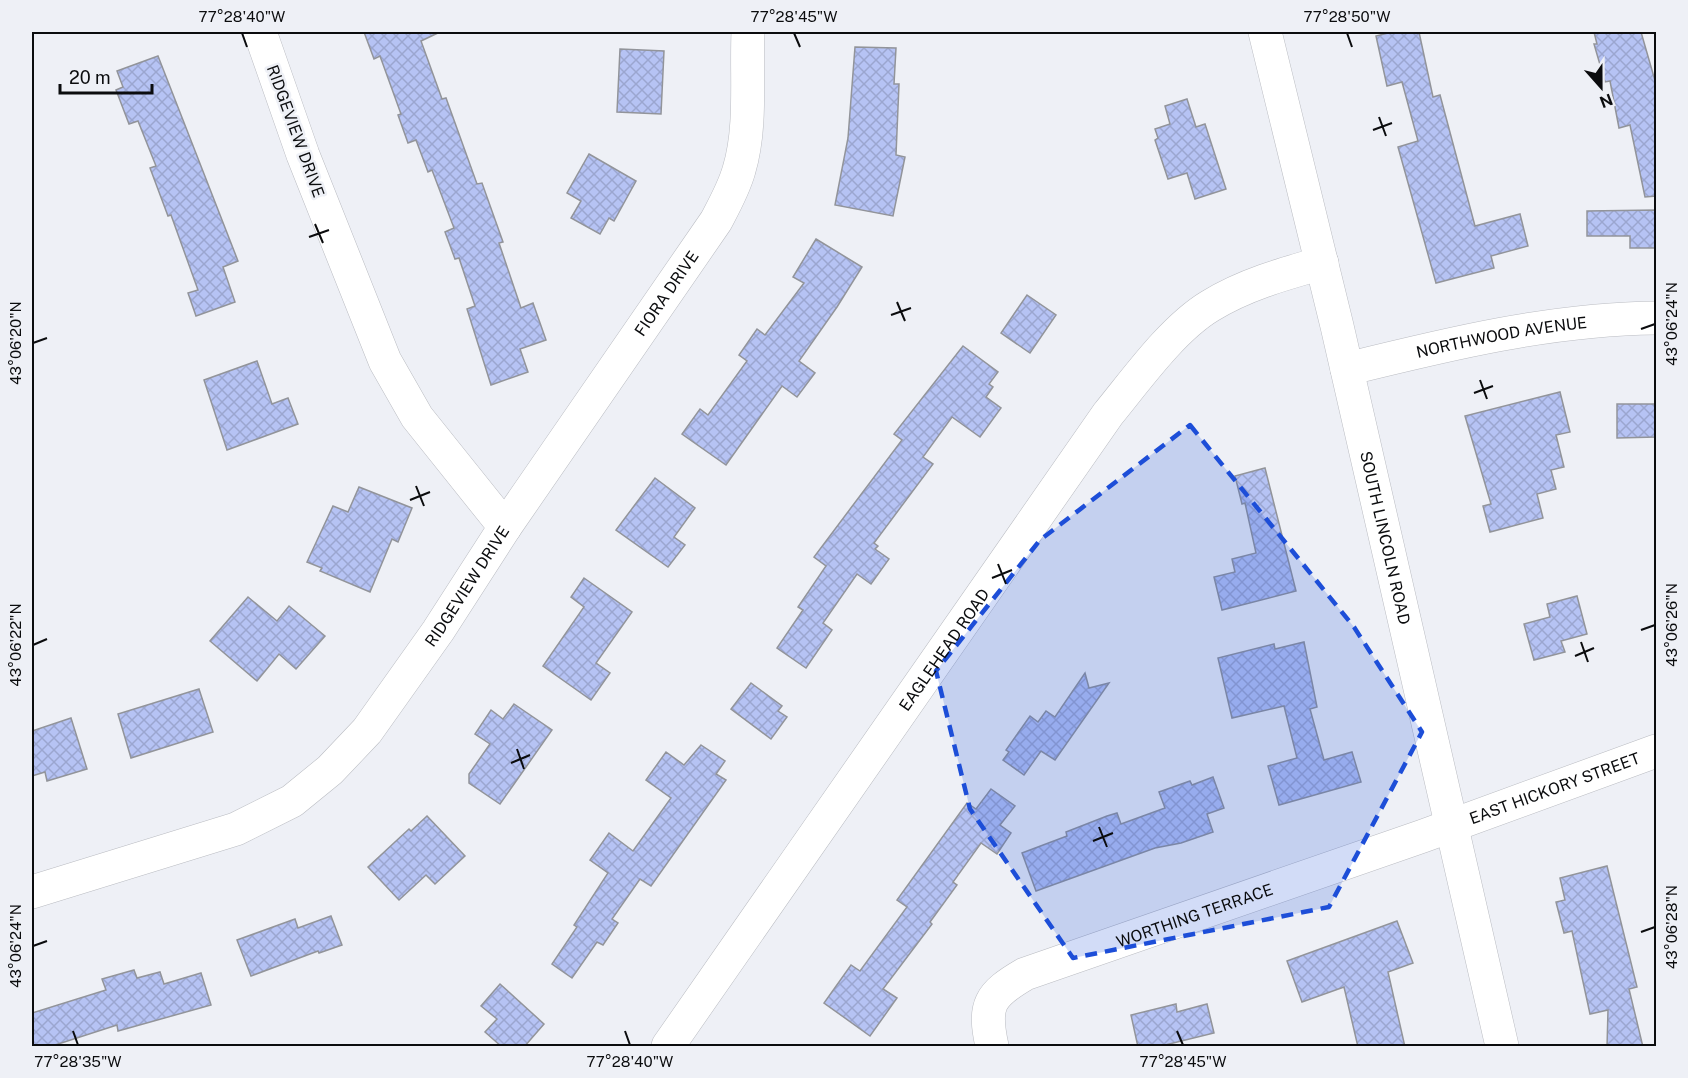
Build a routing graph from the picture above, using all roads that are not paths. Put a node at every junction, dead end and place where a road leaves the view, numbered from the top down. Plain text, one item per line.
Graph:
1 (260, 32) edge
2 (748, 32) edge
3 (1265, 32) edge
4 (1322, 263) junction
5 (1656, 318) edge
6 (1347, 369) junction
7 (505, 527) junction
8 (1656, 751) edge
9 (1450, 826) junction
10 (32, 892) edge
11 (668, 1047) edge
12 (992, 1047) edge
13 (1502, 1047) edge

1 - 7 street, RIDGEVIEW DRIVE
2 - 7 street, FIORA DRIVE
3 - 4 street, SOUTH LINCOLN ROAD
4 - 6 street, SOUTH LINCOLN ROAD
4 - 11 street, EAGLEHEAD ROAD
5 - 6 street, NORTHWOOD AVENUE
6 - 9 street, SOUTH LINCOLN ROAD
7 - 10 street, RIDGEVIEW DRIVE
8 - 9 street, EAST HICKORY STREET
9 - 12 street, WORTHING TERRACE
9 - 13 street, SOUTH LINCOLN ROAD

